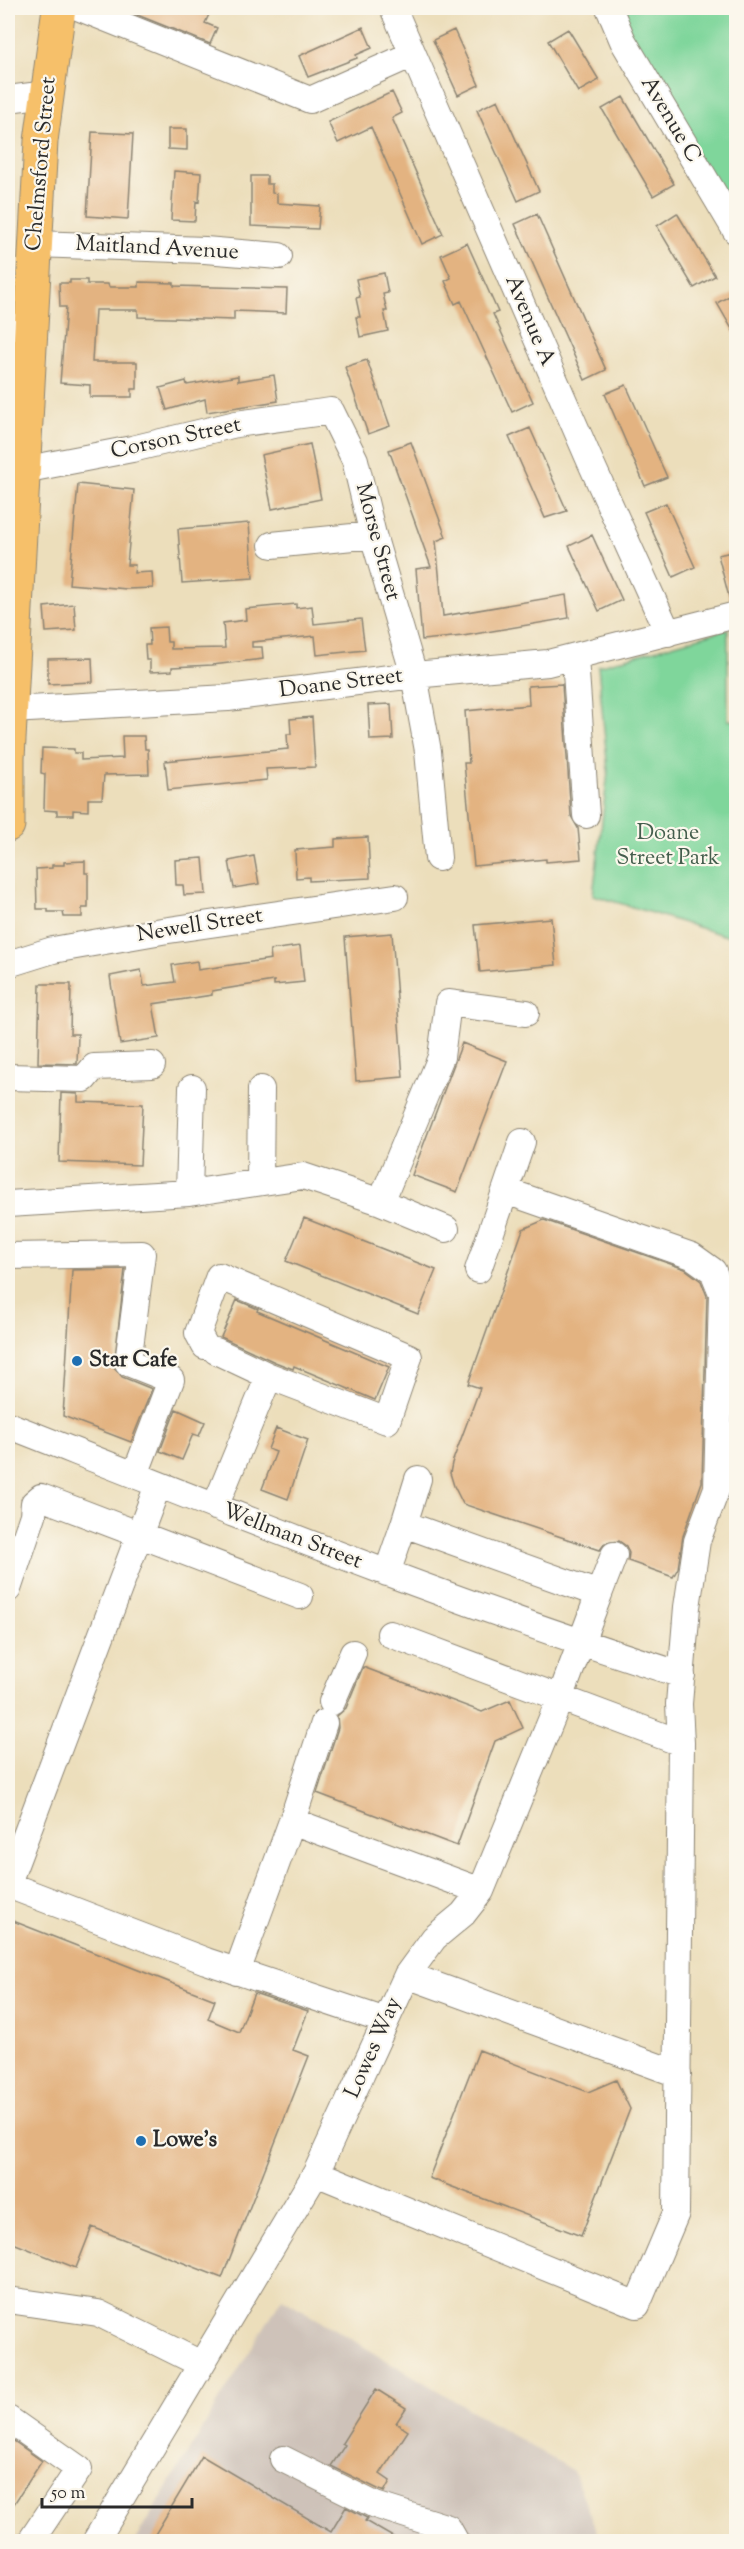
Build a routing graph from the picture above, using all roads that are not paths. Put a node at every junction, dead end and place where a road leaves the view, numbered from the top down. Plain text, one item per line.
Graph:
1 (59, 8) edge
2 (80, 8) edge
3 (393, 8) edge
4 (609, 8) edge
5 (413, 54) junction
6 (47, 94) junction
7 (8, 99) edge
8 (736, 231) edge
9 (34, 244) junction
10 (279, 256) dead end
11 (19, 327) edge
12 (331, 411) joint
13 (22, 470) junction
14 (373, 535) junction
15 (272, 545) dead end
16 (13, 546) edge
17 (736, 615) edge
18 (668, 633) junction
19 (575, 658) junction
20 (414, 675) junction
21 (11, 710) junction
22 (8, 758) edge
23 (586, 815) dead end
24 (8, 825) edge
25 (438, 858) dead end
26 (395, 897) dead end
27 (8, 964) edge
28 (526, 1013) dead end
29 (152, 1065) dead end
30 (8, 1077) edge
31 (192, 1088) dead end
32 (261, 1089) dead end
33 (522, 1142) dead end
34 (260, 1182) junction
35 (506, 1191) junction
36 (189, 1193) junction
37 (381, 1202) junction
38 (8, 1204) edge
39 (446, 1229) dead end
40 (8, 1256) edge
41 (478, 1270) dead end
42 (269, 1376) junction
43 (8, 1425) edge
44 (418, 1479) dead end
45 (146, 1480) junction
46 (215, 1507) junction
47 (404, 1524) junction
48 (139, 1534) junction
49 (614, 1556) dead end
50 (387, 1573) junction
51 (8, 1589) edge
52 (599, 1594) junction
53 (300, 1596) dead end
54 (390, 1634) dead end
55 (579, 1643) junction
56 (353, 1653) dead end
57 (682, 1675) junction
58 (561, 1696) junction
59 (681, 1743) junction
60 (292, 1821) junction
61 (8, 1884) edge
62 (481, 1892) junction
63 (237, 1972) junction
64 (407, 1975) junction
65 (386, 2021) junction
66 (678, 2074) junction
67 (316, 2173) junction
68 (8, 2300) edge
69 (201, 2364) junction
70 (8, 2419) edge
71 (283, 2459) dead end
72 (8, 2536) edge
73 (15, 2541) edge
74 (30, 2541) edge
75 (94, 2541) edge
76 (456, 2541) edge

1 - 6 main road, Chelmsford Street
2 - 5 street
3 - 5 street, Avenue A
4 - 8 street, Avenue C
5 - 18 street, Avenue A
6 - 7 street
6 - 9 main road, Chelmsford Street
9 - 10 street, Maitland Avenue
9 - 11 main road, Chelmsford Street
11 - 13 main road, Chelmsford Street
12 - 13 street, Corson Street
12 - 14 street, Morse Street
13 - 16 main road, Chelmsford Street
14 - 15 street
14 - 20 street, Morse Street
16 - 21 main road, Chelmsford Street
17 - 18 street
18 - 19 street, Doane Street
19 - 20 street, Doane Street
19 - 23 street
20 - 21 street, Doane Street
20 - 25 street, Morse Street
21 - 22 main road, Chelmsford Street
22 - 24 main road, Chelmsford Street
26 - 27 street, Newell Street
28 - 37 street
29 - 30 street
31 - 36 street
32 - 34 street
33 - 35 street
34 - 36 street
34 - 37 street
35 - 41 street
35 - 57 street
36 - 38 street
37 - 39 street
40 - 45 street
42 - 42 street
42 - 46 street
43 - 45 street, Wellman Street
44 - 47 street
45 - 46 street, Wellman Street
45 - 48 street
46 - 50 street, Wellman Street
47 - 50 street
47 - 52 street
48 - 51 street
48 - 53 street
48 - 61 street
49 - 52 street, Lowes Way
50 - 55 street, Wellman Street
52 - 55 street, Lowes Way
54 - 58 street
55 - 57 street
55 - 58 street, Lowes Way
56 - 60 street
57 - 59 street
58 - 59 street
58 - 62 street, Lowes Way
59 - 66 street
60 - 62 street
60 - 63 street
61 - 63 street
62 - 64 street, Lowes Way
63 - 65 street
64 - 65 street, Lowes Way
64 - 66 street
65 - 67 street, Lowes Way
66 - 67 street
67 - 69 street, Lowes Way
68 - 69 street
69 - 75 street, Lowes Way
70 - 74 street
71 - 76 street
72 - 73 street

